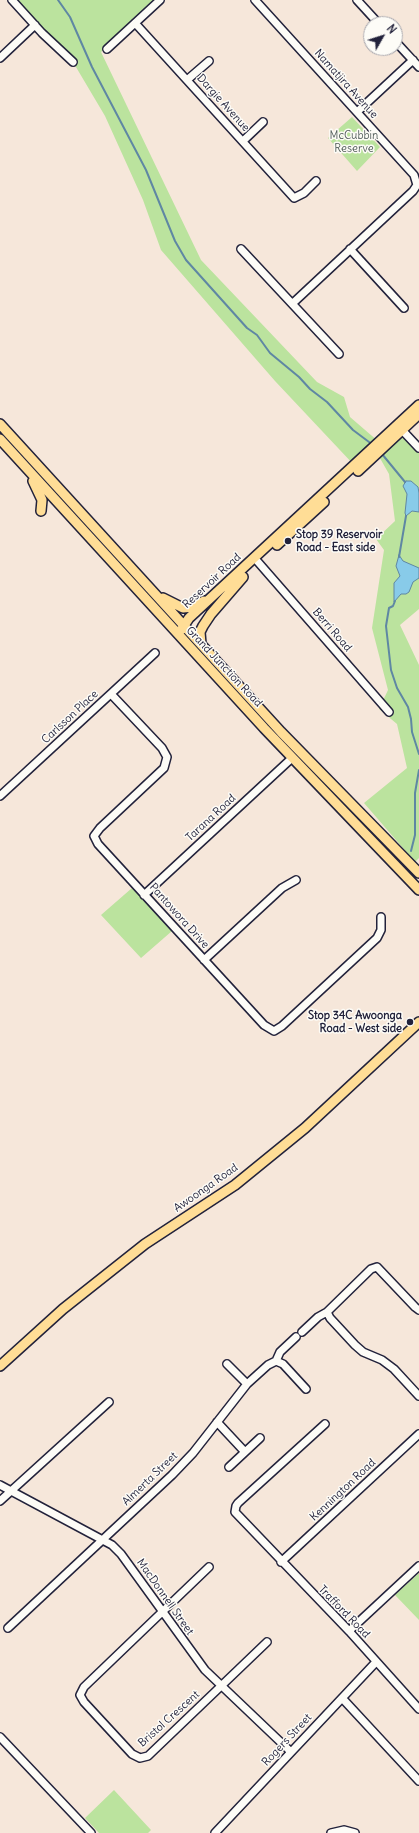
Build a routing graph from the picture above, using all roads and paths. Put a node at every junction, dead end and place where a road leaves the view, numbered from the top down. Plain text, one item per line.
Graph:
1 (12, 0) edge
2 (160, 0) edge
3 (255, 0) edge
4 (357, 0) edge
5 (372, 16) edge
6 (136, 23) junction
7 (35, 25) junction
8 (107, 49) dead end
9 (403, 50) edge
10 (0, 58) edge
11 (412, 60) junction
12 (209, 61) dead end
13 (73, 62) dead end
14 (419, 67) edge
15 (187, 80) junction
16 (357, 112) junction
17 (263, 122) dead end
18 (242, 141) junction
19 (316, 181) dead end
20 (241, 249) dead end
21 (350, 249) junction
22 (293, 303) junction
23 (404, 308) dead end
24 (340, 354) dead end
25 (419, 406) edge
26 (419, 414) edge
27 (0, 424) edge
28 (400, 428) junction
29 (0, 439) edge
30 (419, 448) edge
31 (23, 464) junction
32 (63, 492) junction
33 (55, 500) junction
34 (70, 500) junction
35 (62, 508) junction
36 (41, 512) dead end
37 (256, 560) junction
38 (243, 577) junction
39 (149, 588) junction
40 (214, 596) junction
41 (184, 626) junction
42 (177, 633) junction
43 (201, 644) junction
44 (155, 653) dead end
45 (111, 694) junction
46 (389, 712) dead end
47 (281, 732) junction
48 (292, 758) junction
49 (310, 762) junction
50 (0, 796) edge
51 (419, 873) edge
52 (296, 880) dead end
53 (419, 890) edge
54 (144, 894) junction
55 (381, 917) dead end
56 (204, 960) junction
57 (419, 1022) edge
58 (419, 1310) edge
59 (327, 1312) junction
60 (276, 1361) junction
61 (226, 1364) dead end
62 (0, 1366) edge
63 (247, 1384) junction
64 (306, 1389) dead end
65 (419, 1396) edge
66 (108, 1402) dead end
67 (217, 1422) junction
68 (325, 1424) dead end
69 (419, 1434) edge
70 (260, 1438) dead end
71 (246, 1452) junction
72 (229, 1467) dead end
73 (0, 1485) edge
74 (10, 1492) junction
75 (0, 1501) edge
76 (102, 1540) junction
77 (281, 1562) junction
78 (419, 1566) edge
79 (209, 1567) dead end
80 (162, 1612) junction
81 (8, 1628) dead end
82 (349, 1631) junction
83 (267, 1642) dead end
84 (376, 1662) junction
85 (221, 1686) junction
86 (342, 1698) junction
87 (419, 1709) edge
88 (0, 1737) edge
89 (291, 1752) junction
90 (419, 1781) edge
91 (86, 1831) edge
92 (215, 1833) edge
93 (331, 1833) edge
94 (355, 1833) edge

1 - 7 street
2 - 6 street
3 - 16 street, Namatjira Avenue
4 - 5 street
6 - 8 street
6 - 15 street, Dargie Avenue
7 - 10 street
7 - 13 street
9 - 11 street
11 - 14 street
11 - 16 street
12 - 15 street
15 - 18 street, Dargie Avenue
16 - 21 street, Namatjira Avenue
17 - 18 street
18 - 19 street, Dargie Avenue
20 - 22 street
21 - 22 street
21 - 23 street
22 - 24 street
25 - 28 main road, Reservoir Road
26 - 28 main road, Reservoir Road
27 - 32 main road, Grand Junction Road
28 - 30 street
28 - 37 main road, Reservoir Road
29 - 31 main road, Grand Junction Road
31 - 33 main road, Grand Junction Road
31 - 36 main road
32 - 33 main road
32 - 34 main road, Grand Junction Road
33 - 35 main road, Grand Junction Road
34 - 35 main road
34 - 39 main road, Grand Junction Road
35 - 42 main road, Grand Junction Road
37 - 38 main road, Reservoir Road
37 - 40 main road, Reservoir Road
37 - 46 street, Berri Road
38 - 41 main road, Reservoir Road
38 - 43 main road
39 - 40 main road
39 - 41 main road, Grand Junction Road
40 - 41 main road, Reservoir Road
41 - 42 main road
41 - 43 main road, Grand Junction Road
42 - 48 main road, Grand Junction Road
43 - 47 main road, Grand Junction Road
44 - 45 street, Carlsson Place
45 - 50 street, Carlsson Place
45 - 54 street, Pantowora Drive
47 - 48 main road
47 - 49 main road, Grand Junction Road
48 - 49 main road
48 - 53 main road, Grand Junction Road
48 - 54 street, Tarana Road
49 - 51 main road, Grand Junction Road
52 - 56 street
54 - 56 street, Pantowora Drive
55 - 56 street, Pantowora Drive
57 - 62 main road, Awoonga Road
58 - 59 street, Almerta Street
59 - 60 street, Almerta Street
59 - 65 street
60 - 63 street, Almerta Street
60 - 64 street
61 - 63 street
63 - 67 street, Almerta Street
66 - 74 street
67 - 71 street
67 - 76 street, Almerta Street
68 - 77 street, Trafford Road
69 - 77 street, Kennington Road
70 - 71 street
71 - 72 street
73 - 74 street, MacDonnell Street
74 - 75 street
74 - 76 street, MacDonnell Street
76 - 80 street, MacDonnell Street
76 - 81 street, Almerta Street
77 - 82 street, Trafford Road
78 - 82 street
79 - 80 street
80 - 85 street, MacDonnell Street
80 - 85 street, Bristol Crescent
82 - 84 street, Trafford Road
83 - 85 street
84 - 86 street, Rogers Street
84 - 87 street, Trafford Road
85 - 89 street, MacDonnell Street
86 - 89 street, Rogers Street
86 - 90 street
88 - 91 street
89 - 92 street, Rogers Street
93 - 94 street

